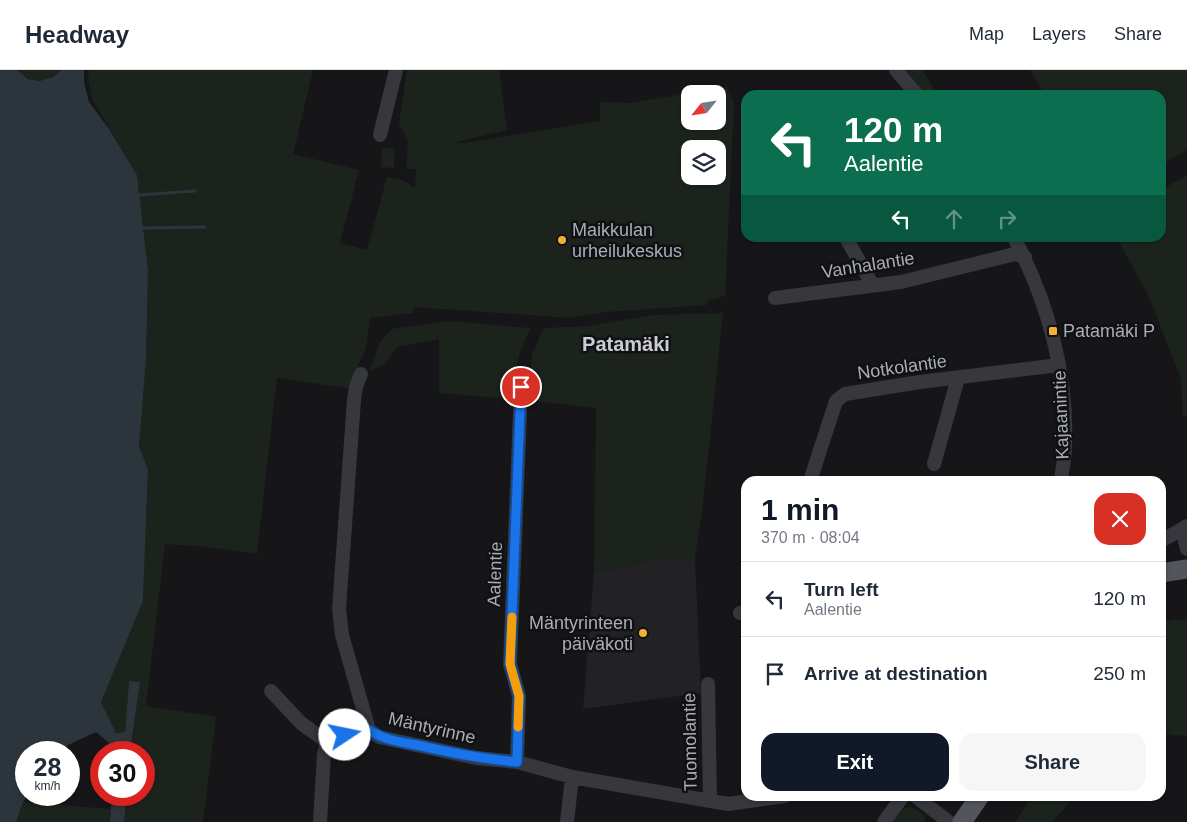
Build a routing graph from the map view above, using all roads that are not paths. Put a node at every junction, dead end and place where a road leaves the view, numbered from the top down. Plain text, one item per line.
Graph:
1 (396, 70) edge
2 (896, 70) edge
3 (912, 90) edge
4 (380, 135) dead end
5 (848, 242) edge
6 (1016, 242) edge
7 (1024, 257) junction
8 (872, 284) junction
9 (775, 298) dead end
10 (1059, 365) junction
11 (361, 374) dead end
12 (958, 378) junction
13 (521, 387) dead end
14 (934, 464) dead end
15 (812, 476) edge
16 (1061, 476) edge
17 (1184, 528) edge
18 (1166, 538) edge
19 (1187, 549) edge
20 (1187, 569) edge
21 (1166, 571) edge
22 (708, 684) dead end
23 (271, 691) dead end
24 (369, 730) junction
25 (327, 742) junction
26 (517, 762) junction
27 (572, 777) junction
28 (710, 800) junction
29 (749, 801) edge
30 (899, 801) edge
31 (921, 801) edge
32 (977, 801) edge
33 (320, 822) edge
34 (567, 822) edge
35 (884, 822) edge
36 (948, 822) edge
37 (962, 822) edge

1 - 4 street
2 - 3 street
5 - 8 street
6 - 7 street, Kajaanintie
7 - 8 street, Vanhalantie
7 - 10 street, Kajaanintie
8 - 9 street, Vanhalantie
10 - 12 street, Notkolantie
10 - 16 street, Kajaanintie
11 - 24 street, Mäntyrinne
12 - 14 street
12 - 15 street, Notkolantie
13 - 26 street, Aalentie
17 - 18 street
17 - 19 street
20 - 21 main road
22 - 28 street, Tuomolantie
23 - 25 street
24 - 25 street
24 - 26 street, Mäntyrinne
25 - 33 street
26 - 27 street, Mäntyrinne
27 - 28 street, Mäntyrinne
27 - 34 street
28 - 29 street, Mäntyrinne
30 - 35 street
31 - 36 street
32 - 37 main road

